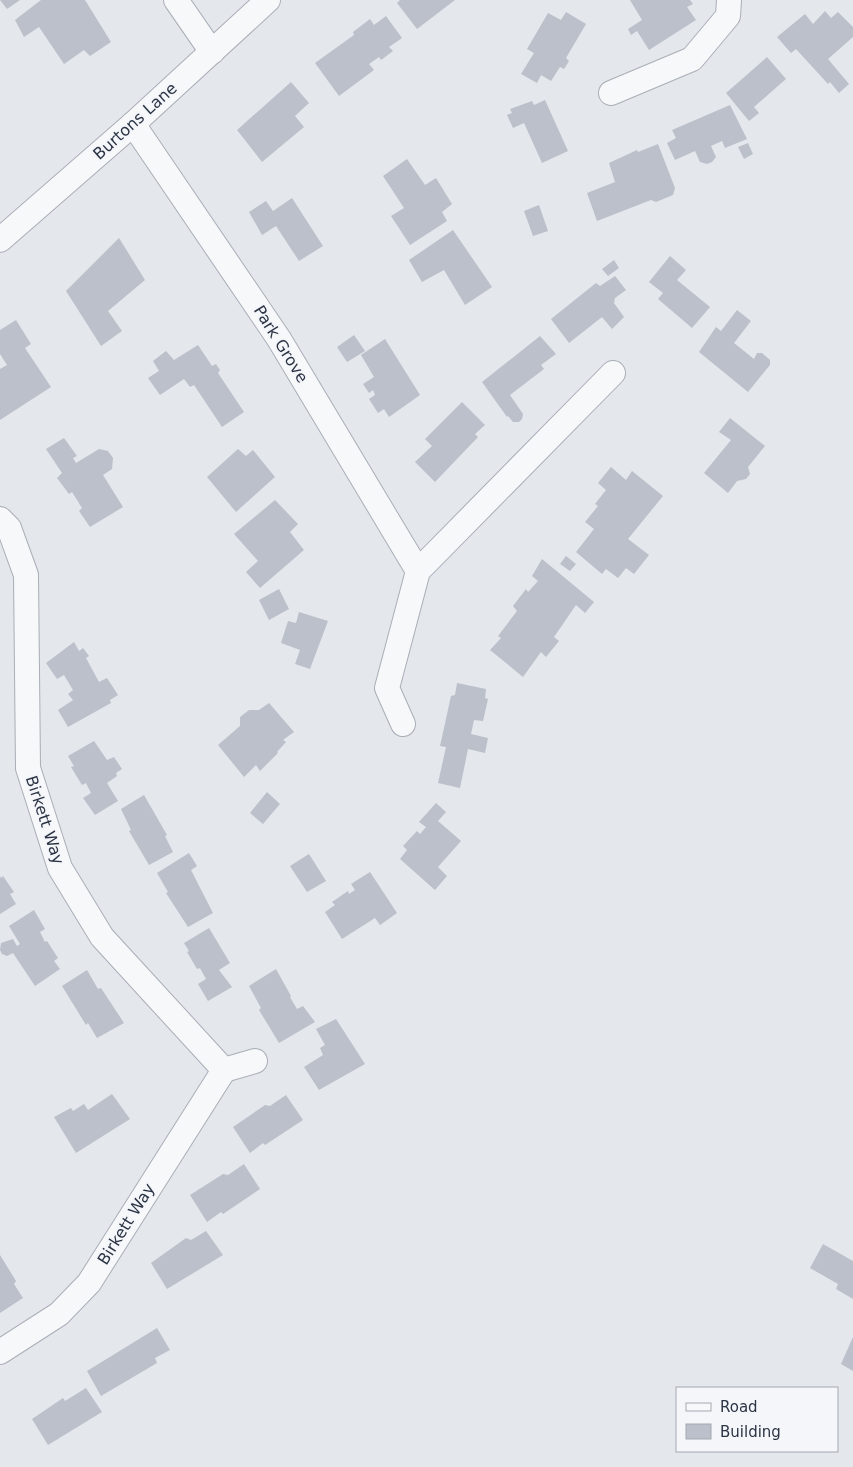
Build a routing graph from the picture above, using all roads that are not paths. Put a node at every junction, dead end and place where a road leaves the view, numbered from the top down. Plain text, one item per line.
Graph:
1 (176, 0) edge
2 (268, 0) edge
3 (728, 0) edge
4 (212, 52) junction
5 (611, 93) dead end
6 (133, 124) junction
7 (0, 240) edge
8 (613, 373) dead end
9 (0, 519) edge
10 (418, 571) junction
11 (403, 724) dead end
12 (255, 1062) dead end
13 (224, 1070) junction
14 (0, 1352) edge

1 - 4 street
2 - 4 street, Burtons Lane
3 - 5 street
4 - 6 street, Burtons Lane
6 - 7 street, Burtons Lane
6 - 10 street, Park Grove
8 - 10 street
9 - 13 street, Birkett Way
10 - 11 street
12 - 13 street
13 - 14 street, Birkett Way

